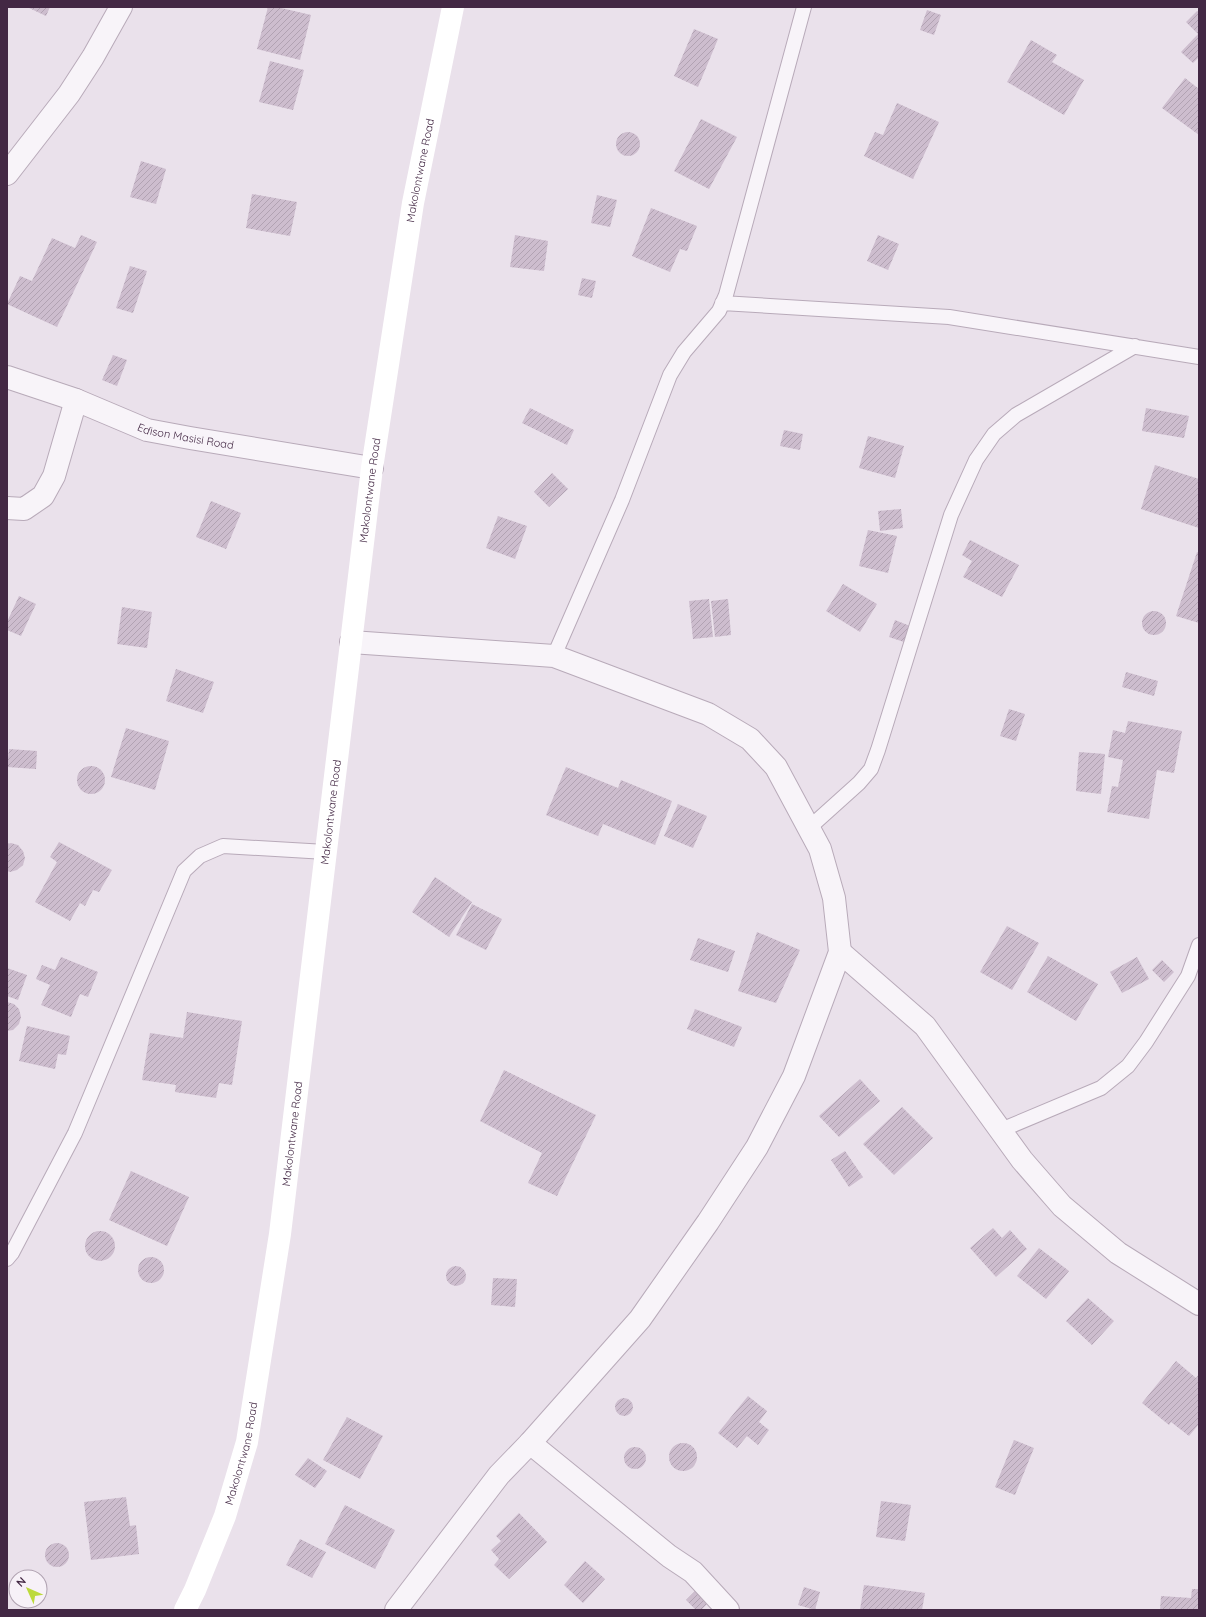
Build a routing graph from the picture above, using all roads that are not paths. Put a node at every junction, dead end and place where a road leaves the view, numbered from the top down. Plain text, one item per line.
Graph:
1 (121, 7) edge
2 (453, 7) edge
3 (804, 7) edge
4 (7, 174) edge
5 (722, 303) junction
6 (1135, 346) junction
7 (1199, 357) edge
8 (7, 377) edge
9 (76, 400) junction
10 (372, 468) junction
11 (7, 508) edge
12 (351, 642) junction
13 (554, 656) junction
14 (809, 828) junction
15 (326, 852) junction
16 (1199, 945) edge
17 (840, 952) junction
18 (1001, 1130) junction
19 (7, 1259) edge
20 (1199, 1304) edge
21 (530, 1443) junction
22 (185, 1610) edge
23 (396, 1610) edge
24 (728, 1610) edge

1 - 4 street
2 - 10 main road, Makolontwane Road
3 - 5 lane
5 - 6 lane
5 - 13 lane
6 - 7 lane
6 - 14 lane
8 - 9 street, Edison Masisi Road
9 - 10 street, Edison Masisi Road
9 - 11 street
10 - 12 main road, Makolontwane Road
12 - 13 street
12 - 15 main road, Makolontwane Road
13 - 14 street
14 - 17 street
15 - 19 lane
15 - 22 main road, Makolontwane Road
16 - 18 lane
17 - 18 street
17 - 21 street
18 - 20 street
21 - 23 street
21 - 24 street

